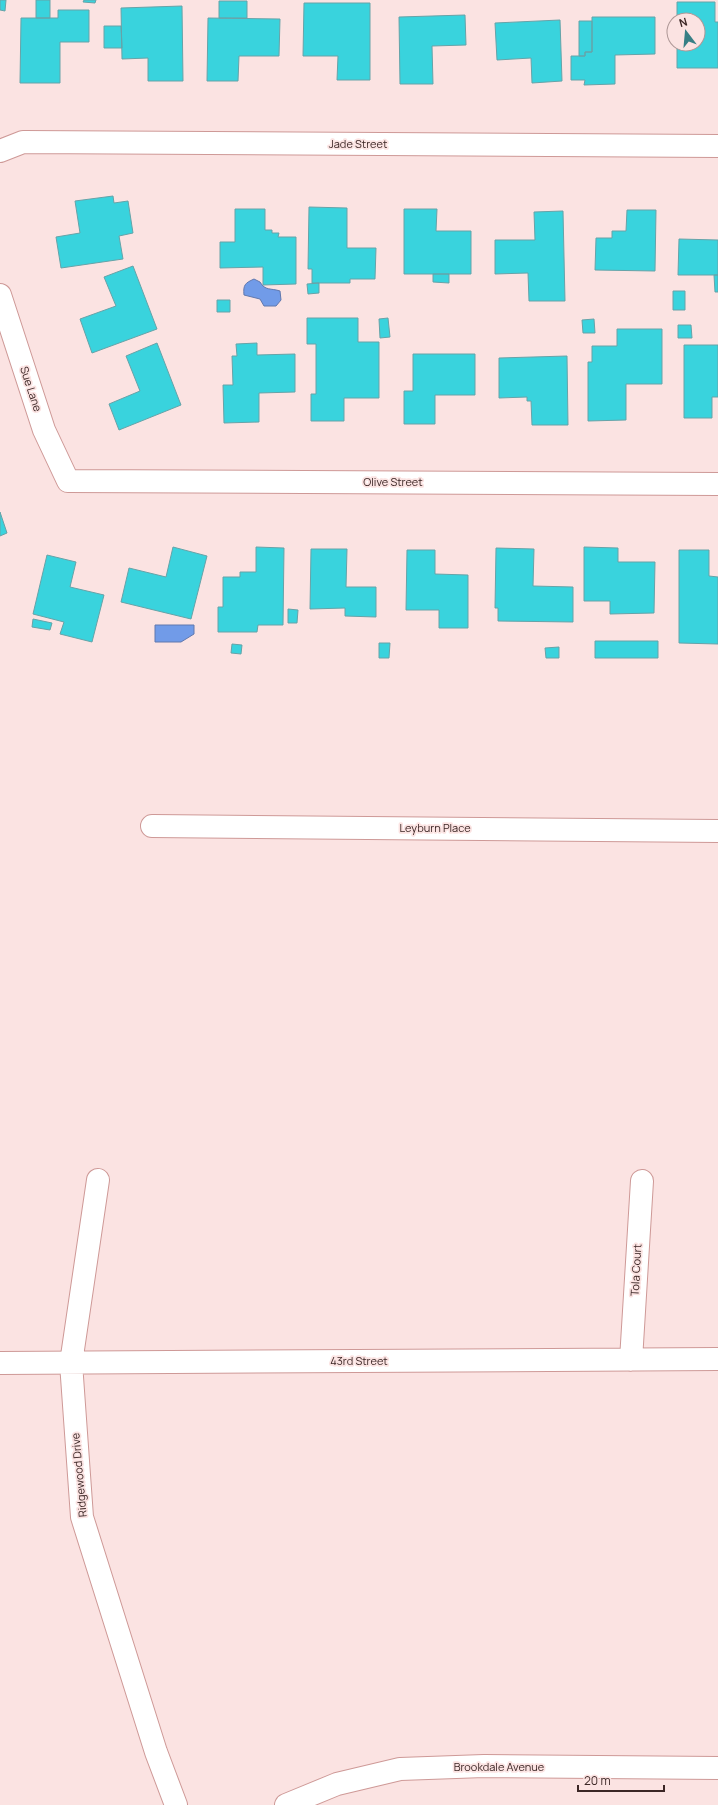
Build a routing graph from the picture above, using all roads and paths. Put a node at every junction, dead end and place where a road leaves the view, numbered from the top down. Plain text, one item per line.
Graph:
1 (718, 146) edge
2 (0, 151) edge
3 (0, 295) edge
4 (68, 481) joint
5 (718, 484) edge
6 (152, 826) dead end
7 (718, 831) edge
8 (98, 1180) dead end
9 (642, 1181) dead end
10 (718, 1359) edge
11 (631, 1360) junction
12 (0, 1363) edge
13 (71, 1363) junction
14 (718, 1768) edge
15 (176, 1805) edge
16 (286, 1805) edge

1 - 2 street, Jade Street
3 - 4 street, Sue Lane
4 - 5 street, Olive Street
6 - 7 street, Leyburn Place
8 - 13 street, Ridgewood Drive
9 - 11 street, Tola Court
10 - 11 street, 43rd Street
11 - 13 street, 43rd Street
12 - 13 street, 43rd Street
13 - 15 street, Ridgewood Drive
14 - 16 street, Brookdale Avenue

